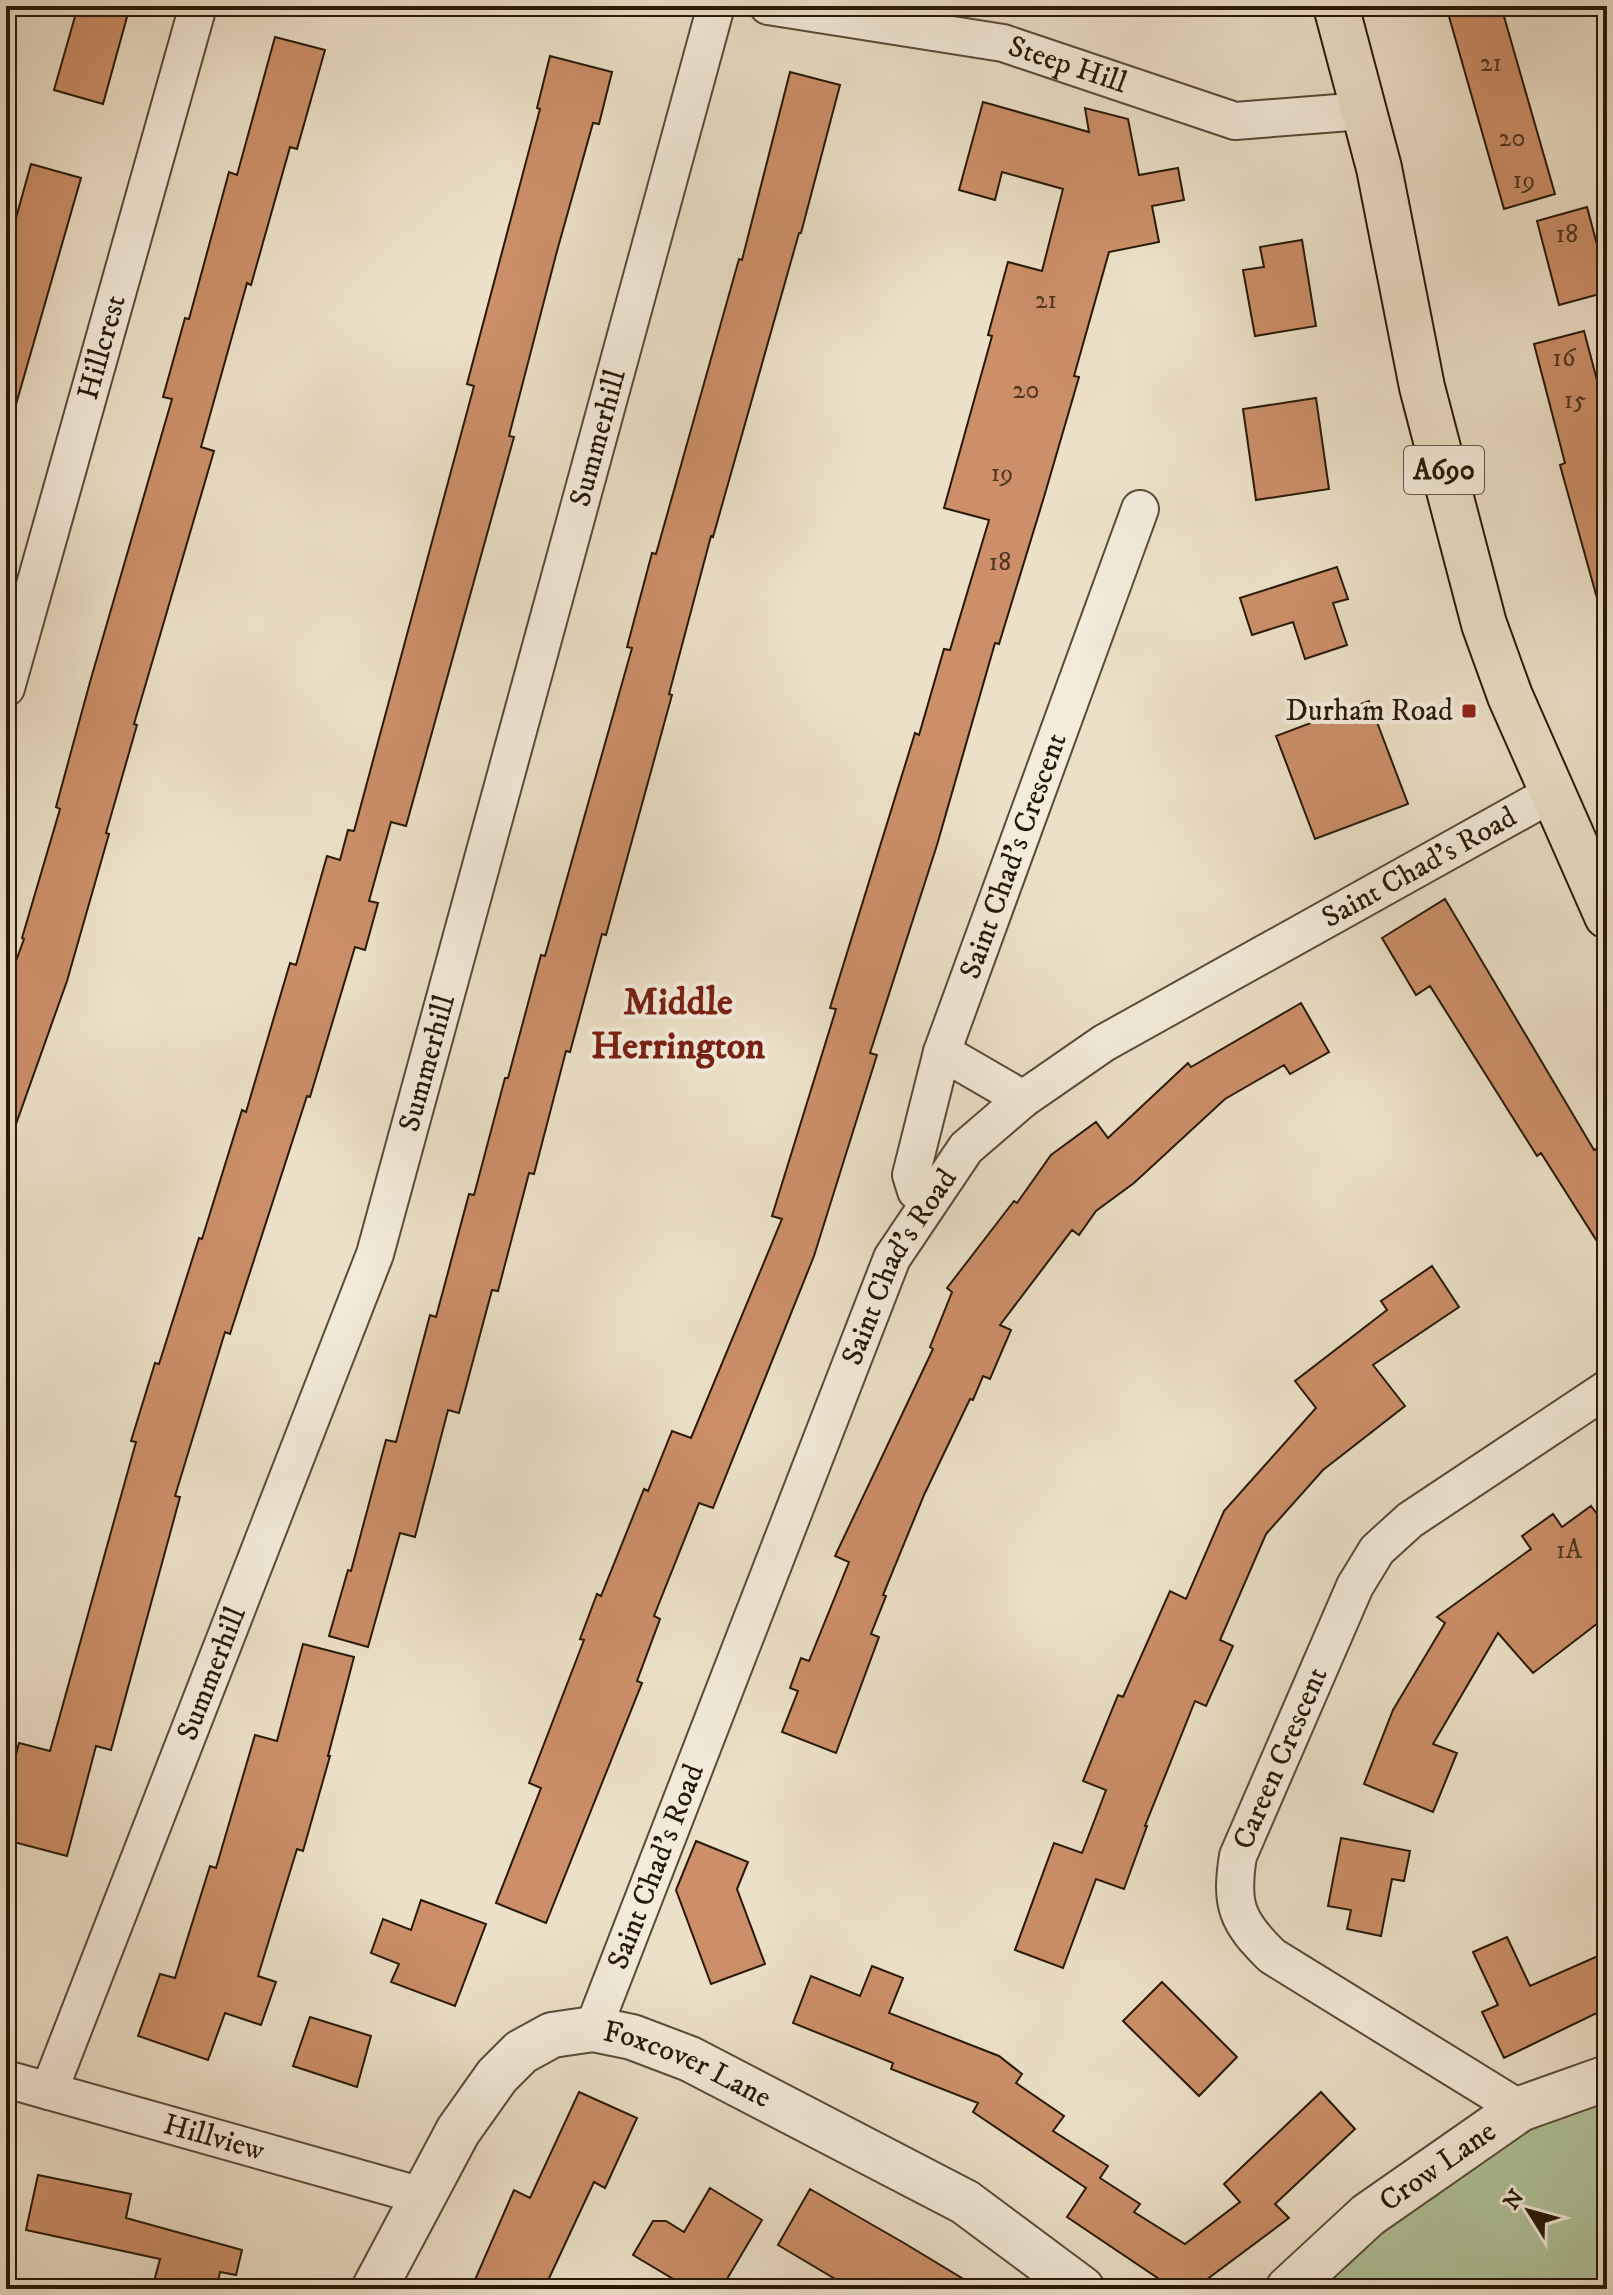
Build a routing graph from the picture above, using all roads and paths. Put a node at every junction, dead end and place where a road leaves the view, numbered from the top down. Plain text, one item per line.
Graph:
1 (198, 6) edge
2 (716, 6) edge
3 (768, 6) edge
4 (1336, 6) edge
5 (1363, 111) junction
6 (1140, 509) dead end
7 (6, 688) edge
8 (1551, 794) junction
9 (1607, 916) edge
10 (942, 1052) junction
11 (1023, 1099) junction
12 (929, 1200) junction
13 (1607, 1389) edge
14 (593, 2029) junction
15 (1607, 2078) edge
16 (6, 2079) edge
17 (49, 2091) junction
18 (1520, 2109) junction
19 (422, 2196) junction
20 (374, 2289) edge
21 (1082, 2289) edge
22 (1288, 2289) edge

1 - 7 street, Hillcrest
2 - 17 street, Summerhill
3 - 5 street, Steep Hill
4 - 5 highway, A690
5 - 8 highway, A690
6 - 10 street, Saint Chad's Crescent
8 - 9 highway, A690
8 - 11 street, Saint Chad's Road
10 - 11 street
10 - 12 street, Saint Chad's Crescent
11 - 12 street, Saint Chad's Road
12 - 14 street, Saint Chad's Road
13 - 18 street, Careen Crescent
14 - 19 street, Foxcover Lane
14 - 21 street, Foxcover Lane
15 - 18 street, Crow Lane
16 - 17 street, Hillview
17 - 19 street, Hillview
18 - 22 street, Crow Lane
19 - 20 street, Foxcover Lane

